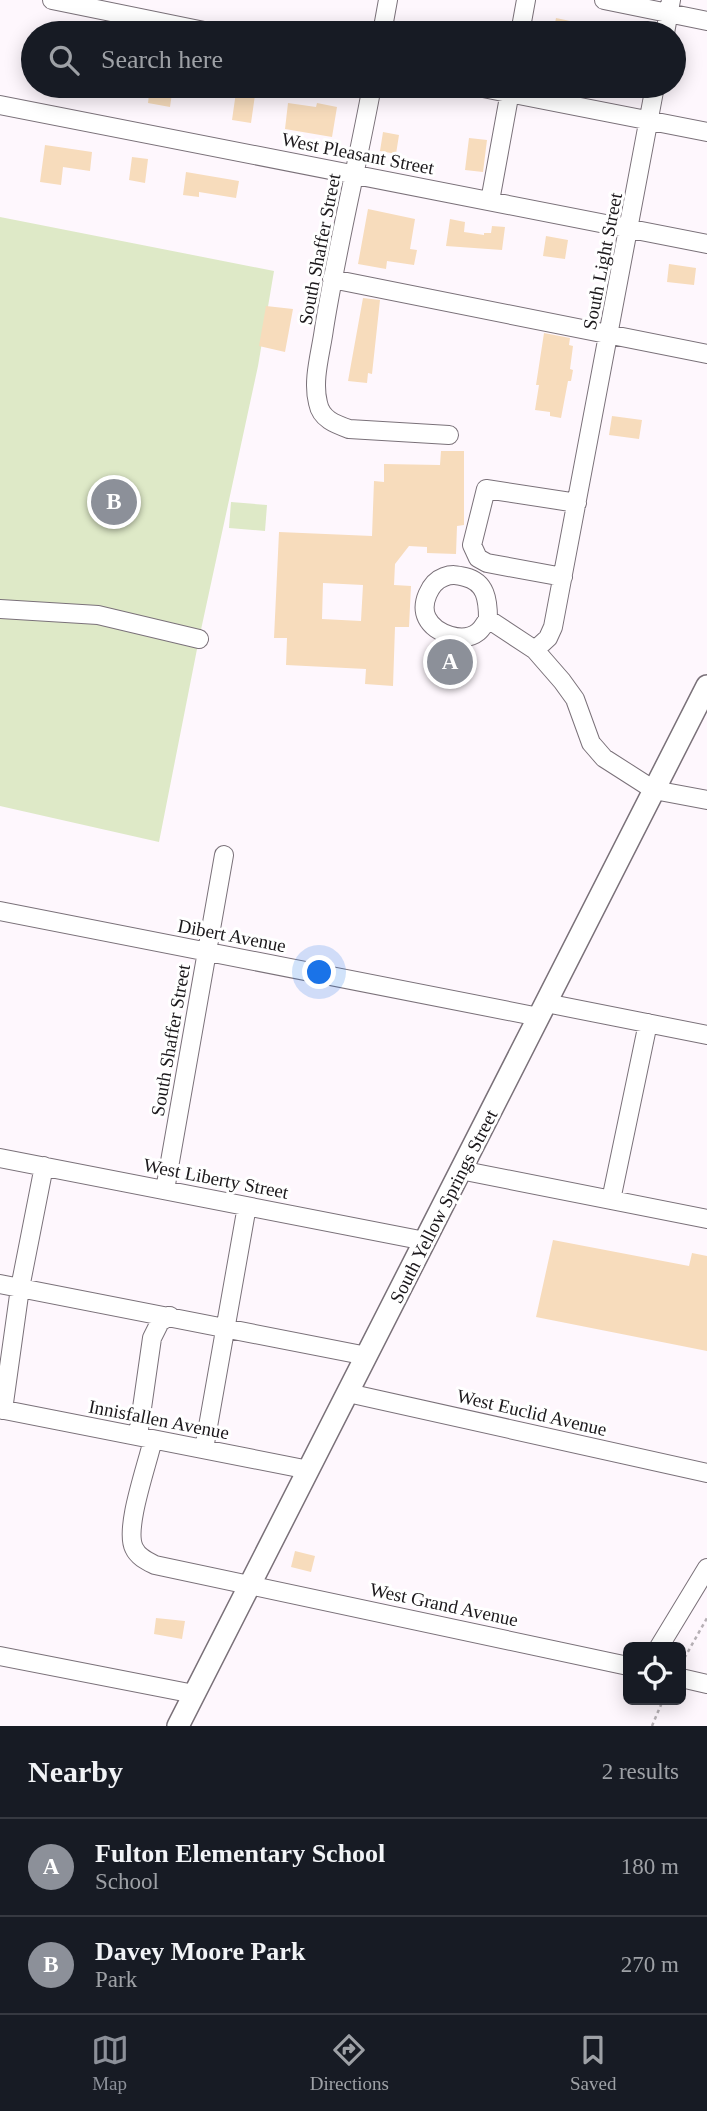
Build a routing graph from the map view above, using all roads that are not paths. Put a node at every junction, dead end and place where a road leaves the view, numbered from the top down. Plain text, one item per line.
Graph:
1 (52, 0) edge
2 (388, 0) edge
3 (526, 0) edge
4 (604, 0) edge
5 (669, 7) edge
6 (155, 21) edge
7 (384, 21) edge
8 (522, 21) edge
9 (707, 22) edge
10 (370, 98) edge
11 (508, 98) edge
12 (550, 98) edge
13 (653, 98) edge
14 (0, 105) edge
15 (649, 120) junction
16 (707, 132) edge
17 (355, 174) junction
18 (490, 201) junction
19 (630, 229) junction
20 (707, 244) edge
21 (332, 279) junction
22 (609, 335) junction
23 (707, 354) edge
24 (449, 435) dead end
25 (578, 503) junction
26 (563, 578) junction
27 (0, 609) edge
28 (488, 619) dead end
29 (198, 639) dead end
30 (535, 650) junction
31 (707, 686) edge
32 (654, 790) junction
33 (707, 800) edge
34 (224, 855) dead end
35 (0, 911) edge
36 (207, 952) junction
37 (542, 1010) junction
38 (648, 1023) junction
39 (707, 1035) edge
40 (0, 1158) edge
41 (44, 1166) junction
42 (460, 1170) junction
43 (165, 1190) junction
44 (611, 1200) junction
45 (247, 1206) junction
46 (707, 1219) edge
47 (425, 1241) junction
48 (0, 1284) edge
49 (20, 1287) junction
50 (170, 1316) junction
51 (224, 1326) junction
52 (366, 1356) junction
53 (348, 1393) junction
54 (2, 1409) edge
55 (146, 1438) junction
56 (204, 1449) junction
57 (309, 1470) junction
58 (707, 1473) edge
59 (707, 1568) edge
60 (251, 1584) junction
61 (662, 1642) edge
62 (0, 1656) edge
63 (623, 1665) edge
64 (686, 1679) edge
65 (707, 1684) edge
66 (194, 1695) junction
67 (178, 1726) edge

1 - 6 street
2 - 7 street
3 - 8 street
4 - 5 street
5 - 9 street
10 - 17 street, South Shaffer Street
11 - 18 street
12 - 15 street
13 - 15 street, South Light Street
14 - 17 street, West Pleasant Street
15 - 16 street
15 - 19 street, South Light Street
17 - 18 street, West Pleasant Street
17 - 21 street, South Shaffer Street
18 - 19 street, West Pleasant Street
19 - 20 street, West Pleasant Street
19 - 22 street, South Light Street
21 - 22 street
21 - 24 street, South Shaffer Street
22 - 23 street
22 - 25 street, South Light Street
25 - 26 street, South Light Street
25 - 26 street
26 - 30 street, South Light Street
27 - 29 street
28 - 30 street
30 - 32 street
31 - 32 main road, South Yellow Springs Street
32 - 33 street
32 - 37 main road, South Yellow Springs Street
34 - 36 street, South Shaffer Street
35 - 36 street, Dibert Avenue
36 - 37 street, Dibert Avenue
36 - 43 street, South Shaffer Street
37 - 38 street, Dibert Avenue
37 - 42 main road, South Yellow Springs Street
38 - 39 street, Dibert Avenue
38 - 44 street
40 - 41 street, West Liberty Street
41 - 43 street, West Liberty Street
41 - 49 street
42 - 44 street
42 - 47 main road, South Yellow Springs Street
43 - 45 street, West Liberty Street
44 - 46 street
45 - 47 street, West Liberty Street
45 - 51 street
47 - 52 main road, South Yellow Springs Street
48 - 49 street
49 - 50 street
49 - 54 street
50 - 51 street
50 - 55 street, West Grand Avenue
51 - 52 street
51 - 56 street
52 - 53 main road, South Yellow Springs Street
53 - 57 main road, South Yellow Springs Street
53 - 58 street, West Euclid Avenue
54 - 55 street, Innisfallen Avenue
55 - 56 street, Innisfallen Avenue
55 - 60 street, West Grand Avenue
56 - 57 street, Innisfallen Avenue
57 - 60 main road, South Yellow Springs Street
59 - 61 street
60 - 63 street, West Grand Avenue
60 - 66 main road, South Yellow Springs Street
62 - 66 street
64 - 65 street
66 - 67 main road, South Yellow Springs Street

